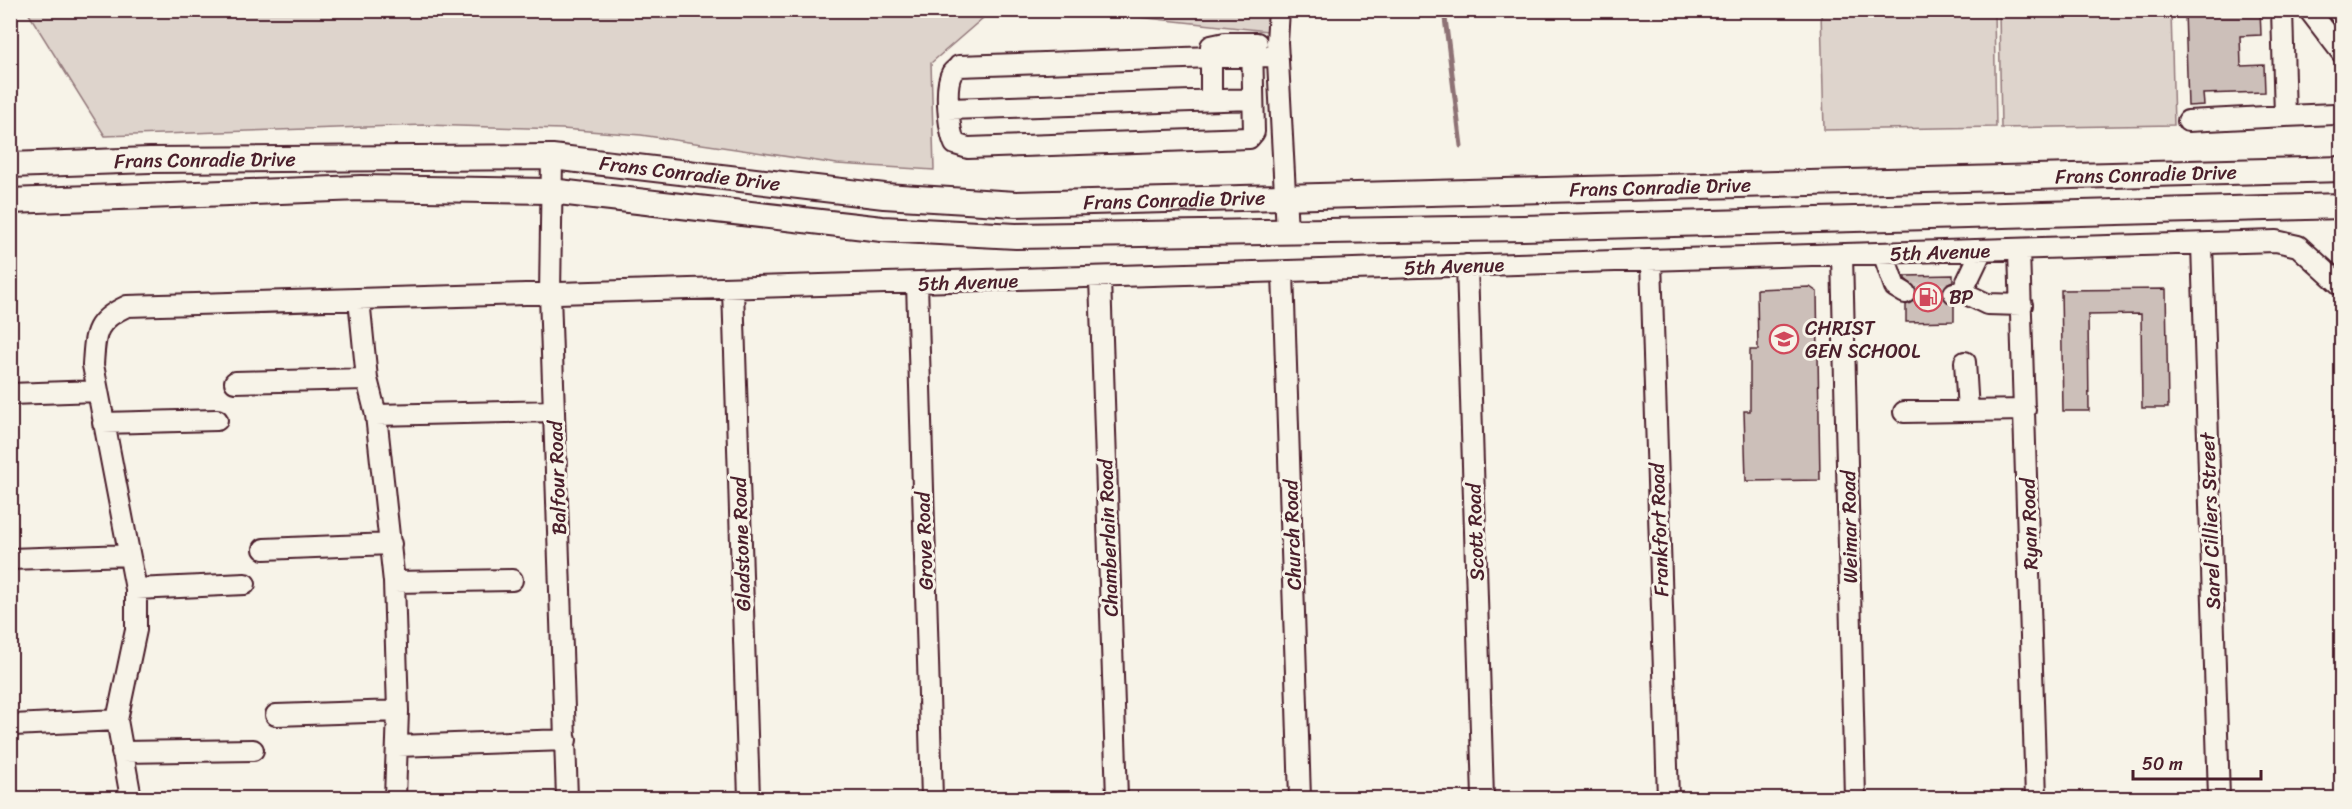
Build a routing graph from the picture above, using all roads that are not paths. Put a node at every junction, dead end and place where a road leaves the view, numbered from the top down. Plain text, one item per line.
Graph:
1 (1280, 10) edge
2 (2282, 10) edge
3 (2309, 10) edge
4 (1278, 49) junction
5 (1252, 50) junction
6 (2342, 53) edge
7 (1212, 57) junction
8 (1254, 99) junction
9 (1211, 100) junction
10 (949, 109) junction
11 (2335, 114) dead end
12 (2285, 116) junction
13 (2188, 121) dead end
14 (552, 157) junction
15 (10, 165) edge
16 (2342, 169) edge
17 (550, 191) junction
18 (1286, 198) junction
19 (10, 201) edge
20 (2342, 206) edge
21 (1287, 231) junction
22 (2202, 244) junction
23 (1982, 250) junction
24 (2019, 250) junction
25 (1882, 254) junction
26 (1842, 255) junction
27 (1651, 261) junction
28 (1467, 266) junction
29 (1283, 272) junction
30 (1100, 278) junction
31 (917, 283) junction
32 (2342, 286) edge
33 (733, 289) junction
34 (550, 294) junction
35 (1905, 294) dead end
36 (359, 299) junction
37 (2022, 305) junction
38 (1965, 362) dead end
39 (367, 379) junction
40 (235, 382) dead end
41 (97, 392) junction
42 (10, 394) edge
43 (2025, 410) junction
44 (554, 411) junction
45 (1968, 411) junction
46 (1904, 412) dead end
47 (376, 415) junction
48 (217, 420) dead end
49 (103, 423) junction
50 (391, 544) junction
51 (264, 549) dead end
52 (129, 555) junction
53 (10, 559) edge
54 (512, 580) dead end
55 (394, 582) junction
56 (245, 584) dead end
57 (136, 589) junction
58 (398, 711) junction
59 (276, 715) dead end
60 (117, 720) junction
61 (13, 725) dead end
62 (566, 740) junction
63 (398, 746) junction
64 (253, 750) dead end
65 (122, 752) junction
66 (131, 798) edge
67 (395, 798) edge
68 (567, 798) edge
69 (749, 798) edge
70 (932, 798) edge
71 (1117, 798) edge
72 (1300, 798) edge
73 (1483, 798) edge
74 (1668, 798) edge
75 (1855, 798) edge
76 (2036, 798) edge
77 (2219, 798) edge

1 - 4 street
2 - 12 street
3 - 6 street
4 - 5 street
4 - 18 street
5 - 7 street
5 - 8 street
7 - 9 street
7 - 10 street
8 - 9 street
8 - 10 street
9 - 10 street
11 - 12 street
12 - 13 street
14 - 15 main road, Frans Conradie Drive
14 - 17 street, Balfour Road
14 - 18 main road, Frans Conradie Drive
16 - 18 main road, Frans Conradie Drive
17 - 19 main road, Frans Conradie Drive
17 - 21 main road, Frans Conradie Drive
17 - 34 street, Balfour Road
18 - 21 street
20 - 21 main road, Frans Conradie Drive
22 - 24 street, 5th Avenue
22 - 32 street, 5th Avenue
22 - 77 street, Sarel Cilliers Street
23 - 24 street, 5th Avenue
23 - 25 street, 5th Avenue
23 - 37 street
24 - 37 street, Ryan Road
25 - 26 street, 5th Avenue
25 - 35 street
26 - 27 street, 5th Avenue
26 - 75 street, Weimar Road
27 - 28 street, 5th Avenue
27 - 74 street, Frankfort Road
28 - 29 street, 5th Avenue
28 - 73 street, Scott Road
29 - 30 street, 5th Avenue
29 - 72 street, Church Road
30 - 31 street, 5th Avenue
30 - 71 street, Chamberlain Road
31 - 33 street, 5th Avenue
31 - 70 street, Grove Road
33 - 34 street, 5th Avenue
33 - 69 street, Gladstone Road
34 - 36 street, 5th Avenue
34 - 44 street, Balfour Road
36 - 39 street
36 - 41 street, 5th Avenue
37 - 43 street, Ryan Road
38 - 45 street
39 - 40 street
39 - 47 street
41 - 42 street
41 - 49 street, 5th Avenue
43 - 45 street
43 - 76 street, Ryan Road
44 - 47 street
44 - 62 street, Balfour Road
45 - 46 street
47 - 50 street
48 - 49 street
49 - 52 street, 5th Avenue
50 - 51 street
50 - 55 street
52 - 53 street
52 - 57 street, 5th Avenue
54 - 55 street
55 - 58 street
56 - 57 street
57 - 60 street, 5th Avenue
58 - 59 street
58 - 63 street
60 - 61 street
60 - 65 street
62 - 63 street
62 - 68 street, Balfour Road
63 - 67 street
64 - 65 street
65 - 66 street

